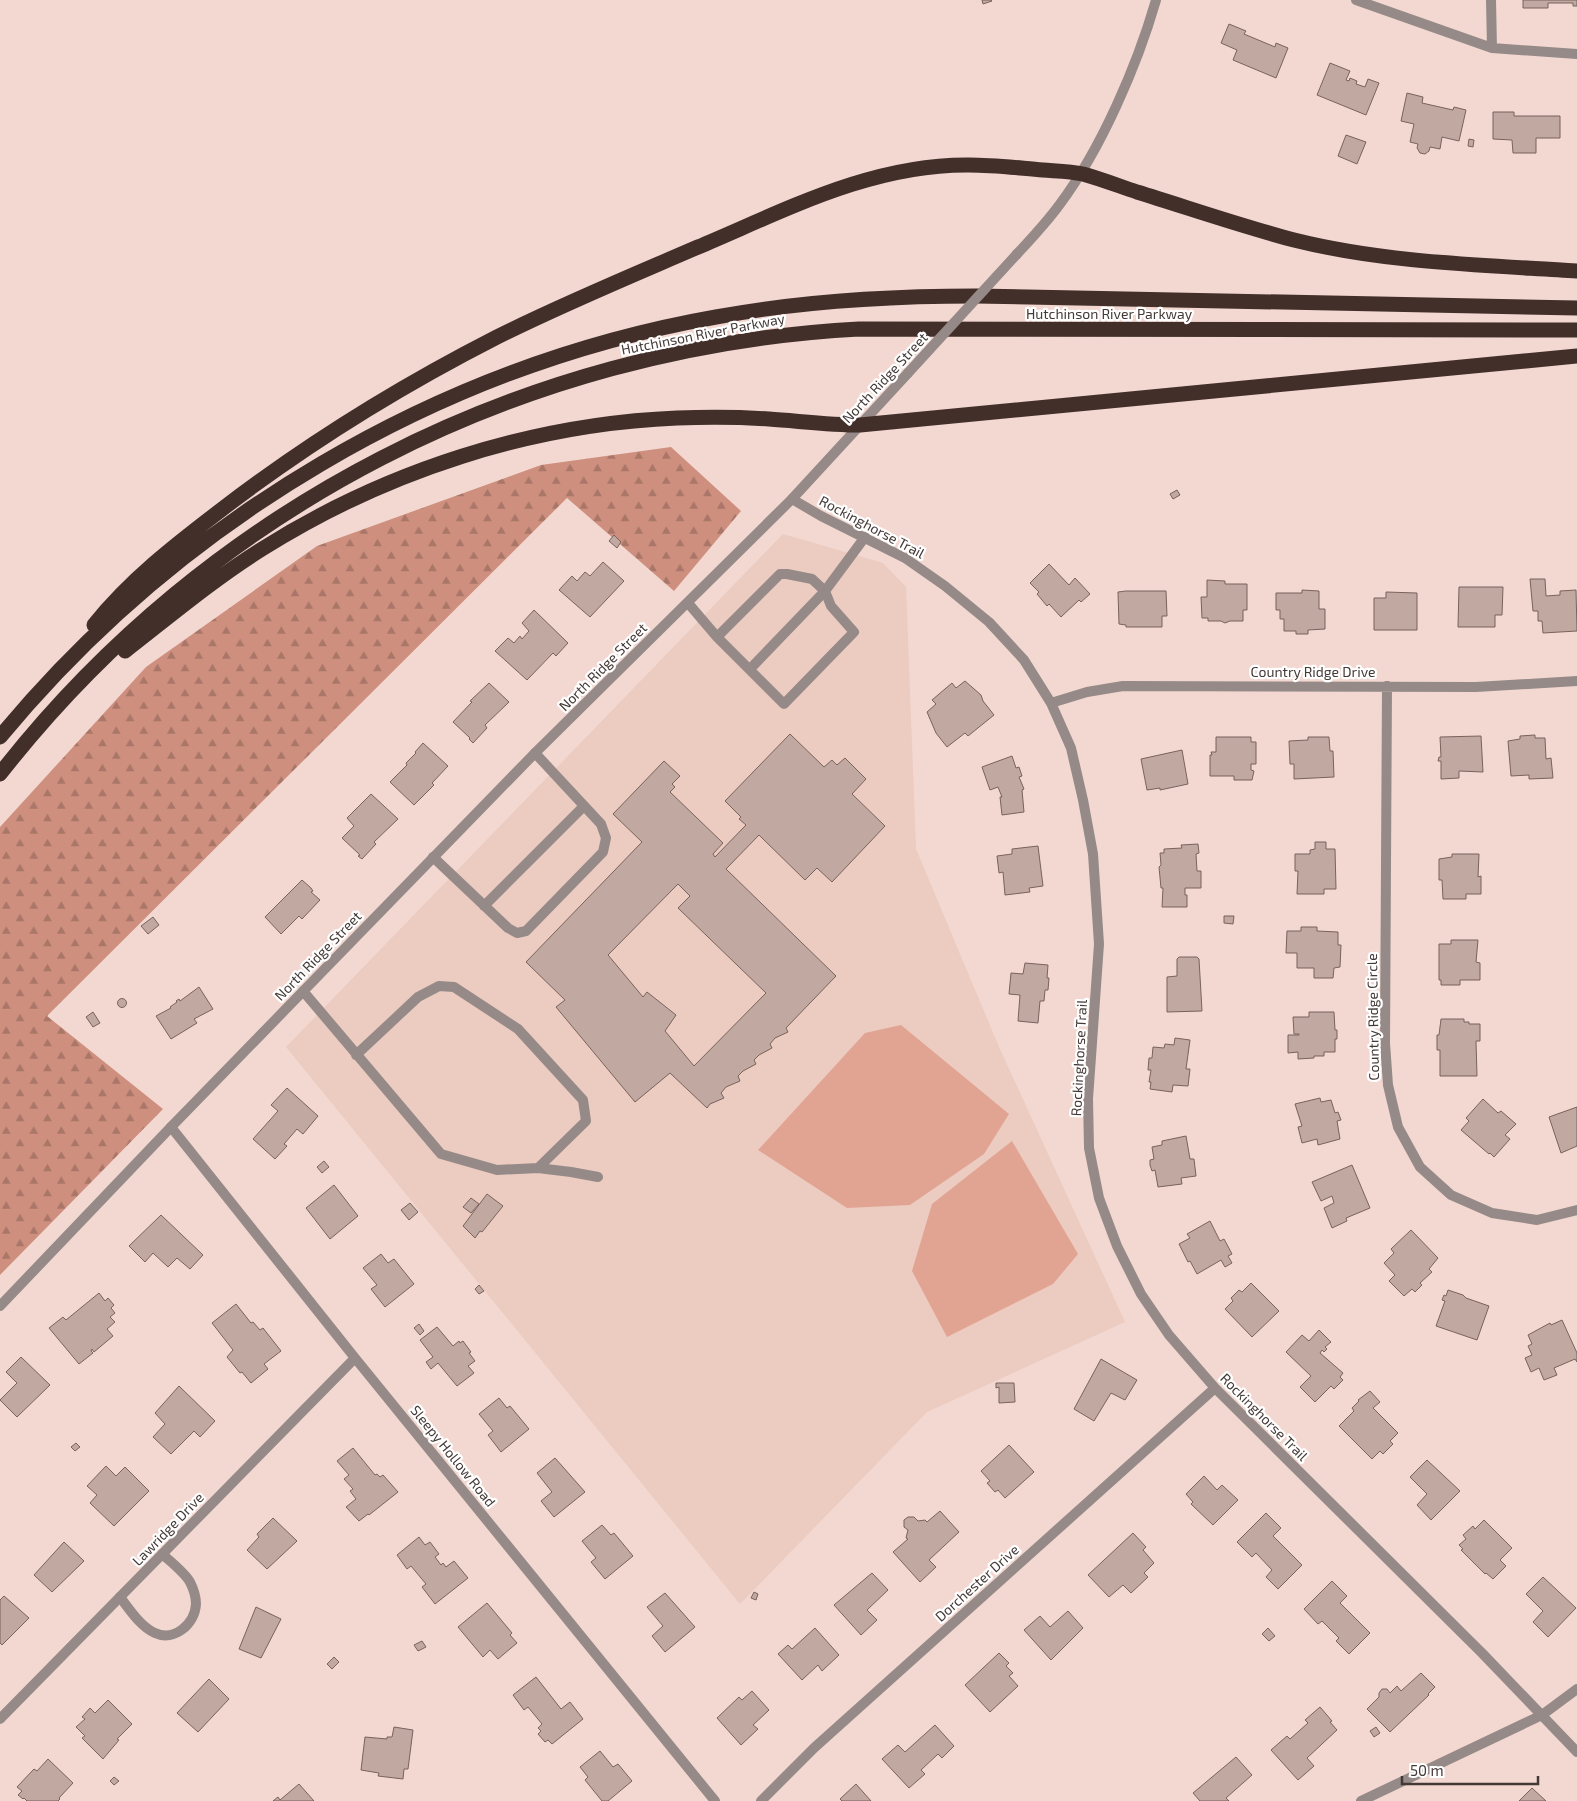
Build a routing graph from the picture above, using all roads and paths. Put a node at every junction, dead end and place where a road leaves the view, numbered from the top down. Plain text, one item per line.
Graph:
1 (1156, 0) edge
2 (1356, 0) edge
3 (1491, 0) edge
4 (1492, 48) junction
5 (1577, 54) edge
6 (1080, 174) junction
7 (1577, 272) edge
8 (1577, 308) edge
9 (1577, 330) edge
10 (1577, 356) edge
11 (860, 425) junction
12 (792, 499) junction
13 (865, 537) junction
14 (825, 592) junction
15 (688, 603) junction
16 (717, 637) junction
17 (750, 669) junction
18 (53, 677) junction
19 (1577, 681) edge
20 (1387, 686) junction
21 (68, 695) junction
22 (1051, 703) junction
23 (0, 737) edge
24 (535, 753) junction
25 (0, 774) edge
26 (584, 806) junction
27 (433, 858) junction
28 (484, 906) junction
29 (303, 991) junction
30 (356, 1055) junction
31 (171, 1127) junction
32 (538, 1168) junction
33 (598, 1177) dead end
34 (1577, 1210) edge
35 (0, 1306) edge
36 (355, 1358) junction
37 (1215, 1388) junction
38 (162, 1554) junction
39 (120, 1598) junction
40 (1577, 1688) edge
41 (1542, 1714) junction
42 (0, 1719) edge
43 (1577, 1752) edge
44 (715, 1801) edge
45 (761, 1801) edge
46 (1361, 1801) edge

1 - 6 street, North Ridge Street
2 - 4 street
3 - 4 street
4 - 5 street
6 - 7 highway
6 - 11 street, North Ridge Street, bridge
6 - 18 highway
8 - 18 highway, Hutchinson River Parkway
9 - 21 highway, Hutchinson River Parkway
10 - 11 highway
11 - 12 street, North Ridge Street
11 - 21 highway
12 - 13 street, Rockinghorse Trail
12 - 15 street, North Ridge Street
13 - 14 street
13 - 22 street, Rockinghorse Trail
14 - 16 street
14 - 17 street
14 - 17 street
15 - 16 street
15 - 24 street, North Ridge Street
16 - 17 street
18 - 23 highway, Hutchinson River Parkway
19 - 20 street, Country Ridge Drive
20 - 22 street, Country Ridge Drive
20 - 34 street, Country Ridge Circle
21 - 25 highway, Hutchinson River Parkway
22 - 37 street, Rockinghorse Trail
24 - 26 street
24 - 27 street, North Ridge Street
26 - 28 street
26 - 28 street
27 - 28 street
27 - 29 street, North Ridge Street
29 - 30 street
29 - 31 street, North Ridge Street
30 - 32 street
30 - 32 street
31 - 35 street, North Ridge Street
31 - 36 street, Sleepy Hollow Road
32 - 33 street
36 - 38 street, Lawridge Drive
36 - 44 street, Sleepy Hollow Road
37 - 41 street, Rockinghorse Trail
37 - 45 street, Dorchester Drive
38 - 39 street, Lawridge Drive
38 - 39 street
39 - 42 street, Lawridge Drive
40 - 41 street
41 - 43 street, Rockinghorse Trail
41 - 46 street

